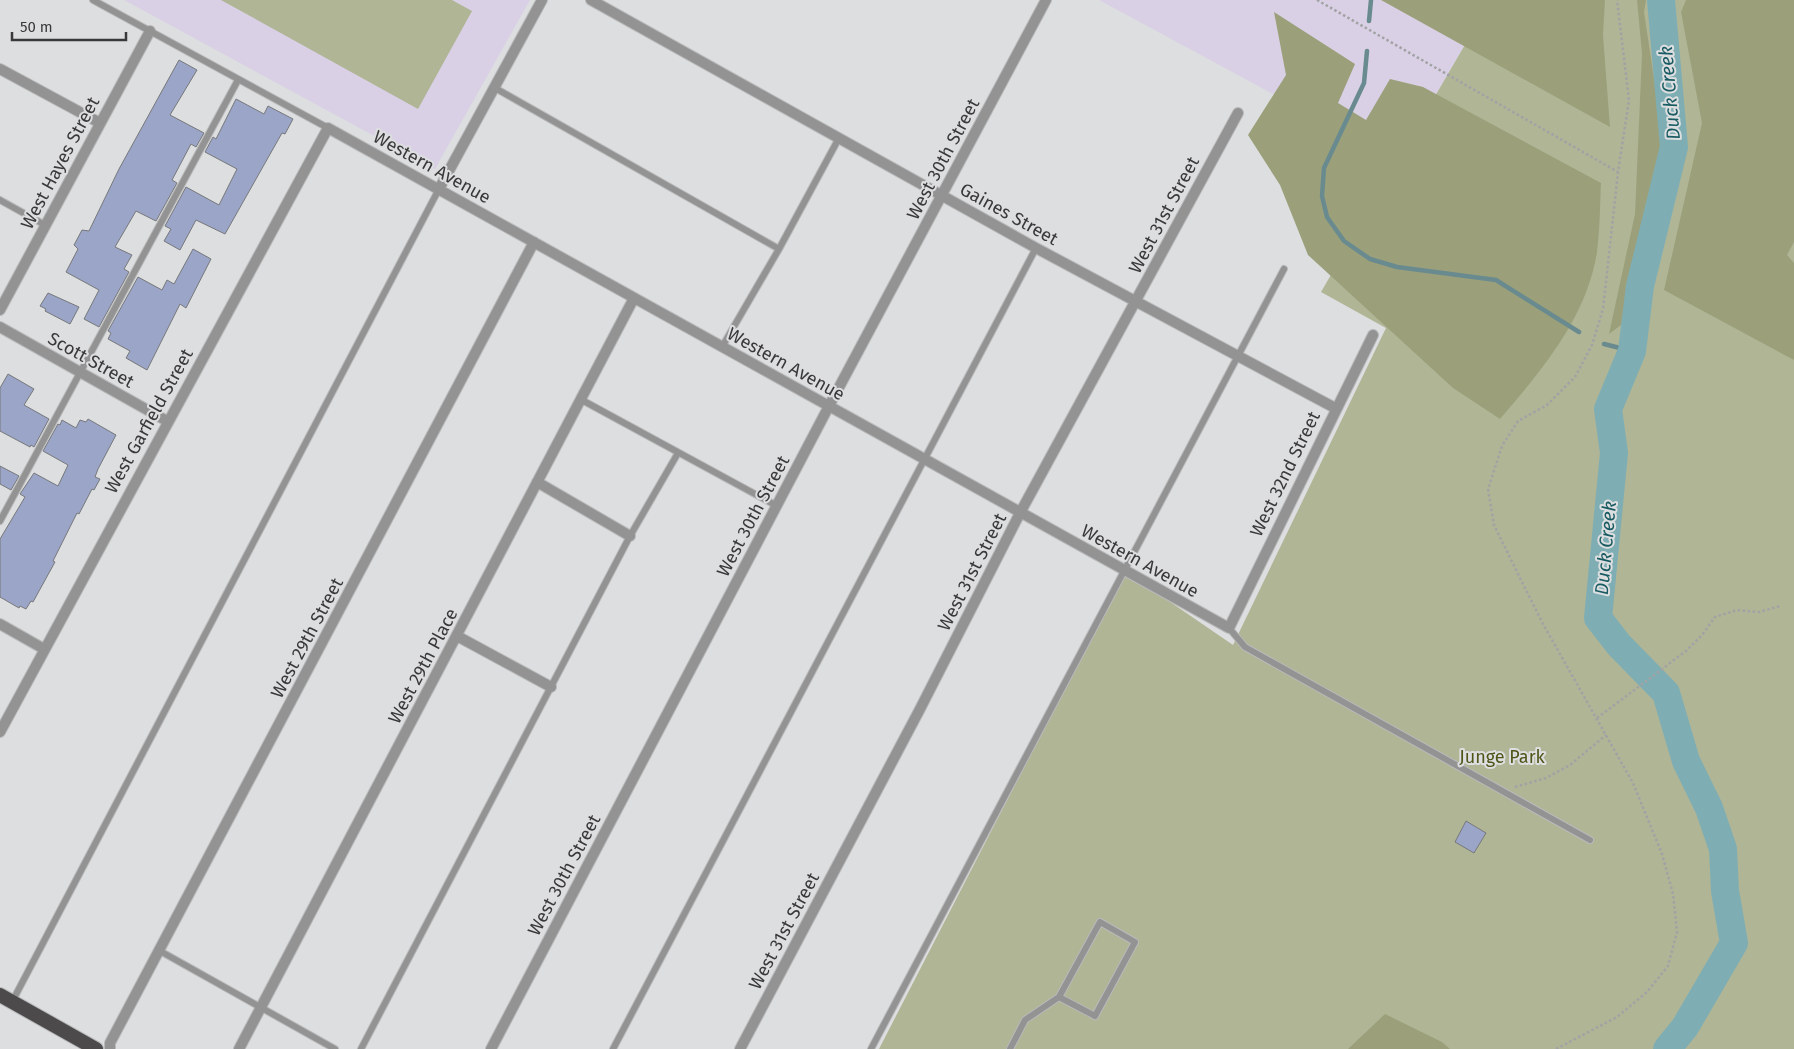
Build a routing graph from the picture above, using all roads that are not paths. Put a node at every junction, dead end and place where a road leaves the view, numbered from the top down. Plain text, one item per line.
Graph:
1 (93, 0) edge
2 (542, 0) edge
3 (591, 0) edge
4 (1046, 0) edge
5 (150, 32) junction
6 (0, 69) edge
7 (238, 80) junction
8 (495, 88) junction
9 (1238, 113) dead end
10 (100, 123) junction
11 (328, 128) junction
12 (839, 138) junction
13 (439, 189) junction
14 (942, 196) junction
15 (0, 200) edge
16 (45, 225) junction
17 (534, 242) junction
18 (1036, 248) junction
19 (779, 250) junction
20 (1284, 269) dead end
21 (634, 298) junction
22 (1135, 301) junction
23 (0, 310) edge
24 (0, 327) edge
25 (1372, 335) dead end
26 (722, 347) junction
27 (1237, 356) junction
28 (81, 373) junction
29 (580, 399) junction
30 (829, 406) junction
31 (1335, 408) junction
32 (167, 421) junction
33 (678, 453) junction
34 (924, 459) junction
35 (537, 482) junction
36 (777, 506) junction
37 (1020, 513) junction
38 (0, 522) edge
39 (630, 536) junction
40 (1125, 571) junction
41 (0, 624) edge
42 (1229, 628) junction
43 (458, 636) junction
44 (44, 650) junction
45 (551, 687) junction
46 (0, 732) edge
47 (1590, 840) dead end
48 (160, 951) junction
49 (1059, 997) junction
50 (6, 999) edge
51 (261, 1007) junction
52 (96, 1049) edge
53 (110, 1049) edge
54 (239, 1049) edge
55 (335, 1049) edge
56 (361, 1049) edge
57 (491, 1049) edge
58 (613, 1049) edge
59 (740, 1049) edge
60 (871, 1049) edge
61 (1010, 1049) edge

1 - 5 lane
2 - 8 street
3 - 12 street, Gaines Street
4 - 14 street, West 30th Street
5 - 7 lane
5 - 10 street, West Hayes Street
6 - 10 street
7 - 11 lane
7 - 28 lane
8 - 13 street
8 - 19 lane
9 - 22 street, West 31st Street
10 - 16 street, West Hayes Street
11 - 13 street, Western Avenue
11 - 32 street, West Garfield Street
12 - 14 street, Gaines Street
12 - 19 lane
13 - 17 street, Western Avenue
13 - 50 lane
14 - 18 street, Gaines Street
14 - 30 street, West 30th Street
15 - 16 lane
16 - 23 street, West Hayes Street
17 - 21 street, Western Avenue
17 - 48 street, West 29th Street
18 - 22 street, Gaines Street
18 - 34 lane
19 - 26 lane
20 - 27 lane
21 - 26 street, Western Avenue
21 - 29 street, West 29th Place
22 - 27 street, Gaines Street
22 - 37 street, West 31st Street
24 - 28 street, Scott Street
25 - 31 street, West 32nd Street
26 - 30 street, Western Avenue
27 - 31 street, Gaines Street
27 - 40 lane
28 - 32 street, Scott Street
28 - 38 lane
29 - 33 lane
29 - 35 street, West 29th Place
30 - 34 street, Western Avenue
30 - 36 street, West 30th Street
31 - 42 street, West 32nd Street
32 - 44 street, West Garfield Street
33 - 36 lane
33 - 39 lane
34 - 37 street, Western Avenue
34 - 58 lane
35 - 39 street
35 - 43 street, West 29th Place
36 - 57 street, West 30th Street
37 - 40 street, Western Avenue
37 - 59 street, West 31st Street
39 - 45 lane
40 - 42 street, Western Avenue
40 - 60 lane
41 - 44 street
42 - 47 lane
43 - 45 street
43 - 51 street, West 29th Place
44 - 46 street, West Garfield Street
45 - 56 lane
48 - 51 lane
48 - 53 street, West 29th Street
49 - 49 lane
49 - 61 lane
50 - 52 highway
51 - 54 street, West 29th Place
51 - 55 lane

